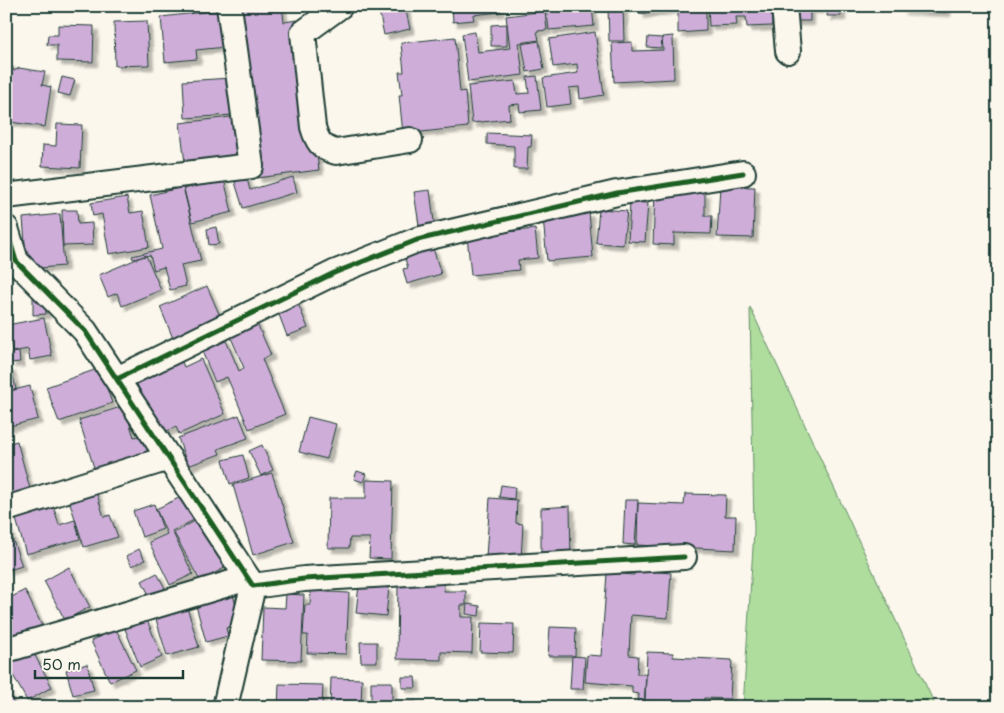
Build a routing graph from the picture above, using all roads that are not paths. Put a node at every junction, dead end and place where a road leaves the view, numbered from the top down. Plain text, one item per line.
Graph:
1 (229, 6) edge
2 (340, 6) edge
3 (784, 6) edge
4 (788, 51) dead end
5 (410, 140) dead end
6 (743, 173) dead end
7 (6, 196) edge
8 (6, 228) edge
9 (116, 379) junction
10 (169, 458) junction
11 (6, 510) edge
12 (684, 557) dead end
13 (250, 582) junction
14 (6, 650) edge
15 (224, 706) edge

1 - 7 street
2 - 5 street
3 - 4 street
6 - 9 street
8 - 9 street
9 - 10 street
10 - 11 street
10 - 13 street
12 - 13 street
13 - 14 street
13 - 15 street

